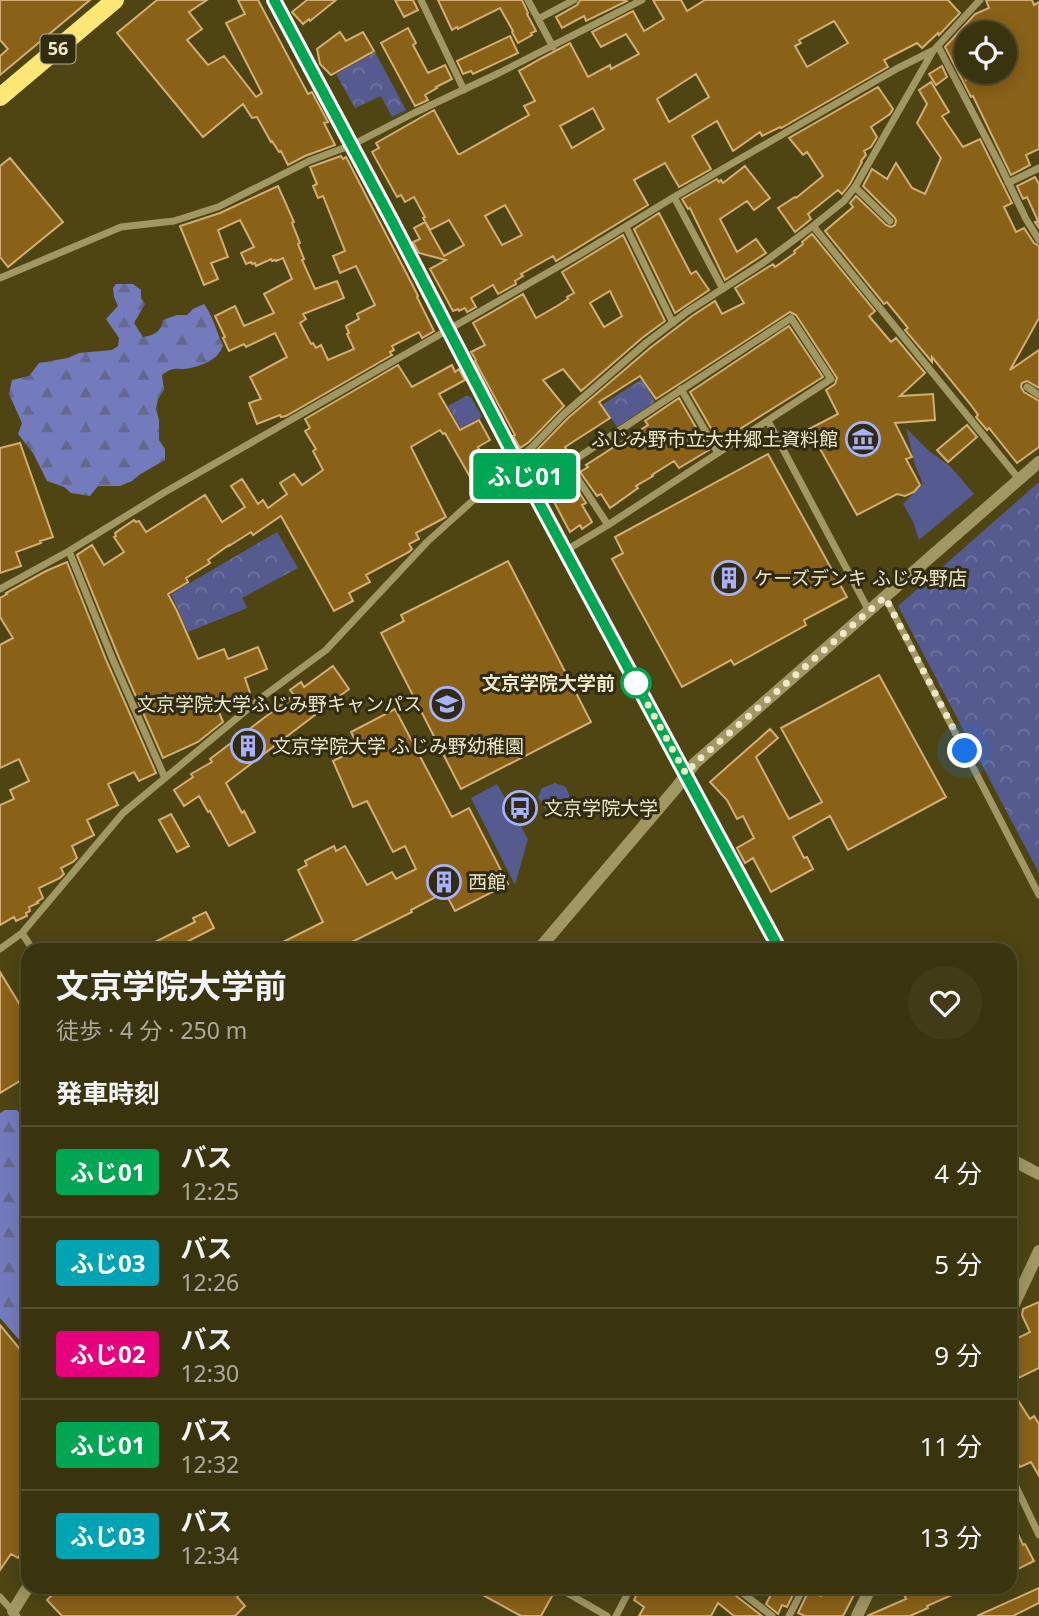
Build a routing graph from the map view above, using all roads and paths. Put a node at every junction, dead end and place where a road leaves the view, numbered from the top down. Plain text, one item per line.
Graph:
1 (115, 0) edge
2 (274, 0) edge
3 (421, 0) edge
4 (528, 0) edge
5 (574, 0) edge
6 (642, 0) edge
7 (980, 0) edge
8 (538, 19) junction
9 (552, 47) junction
10 (935, 48) junction
11 (464, 90) junction
12 (0, 97) edge
13 (352, 145) junction
14 (1039, 167) edge
15 (1008, 183) junction
16 (855, 187) junction
17 (674, 197) junction
18 (890, 221) dead end
19 (813, 226) junction
20 (626, 227) junction
21 (1039, 240) edge
22 (0, 278) edge
23 (723, 289) junction
24 (673, 323) junction
25 (447, 330) junction
26 (1027, 387) dead end
27 (681, 389) junction
28 (1039, 395) edge
29 (768, 421) junction
30 (718, 453) junction
31 (516, 460) junction
32 (1039, 462) edge
33 (1019, 479) junction
34 (608, 525) junction
35 (69, 551) junction
36 (565, 551) junction
37 (0, 589) edge
38 (885, 597) junction
39 (869, 612) junction
40 (686, 774) junction
41 (165, 778) junction
42 (1039, 895) edge
43 (22, 933) junction
44 (28, 943) edge
45 (544, 943) edge
46 (776, 943) edge
47 (1, 946) edge
48 (1017, 1163) edge
49 (1039, 1174) edge
50 (1039, 1251) edge
51 (1017, 1297) edge
52 (1017, 1489) edge
53 (1039, 1535) edge
54 (25, 1594) edge
55 (569, 1594) edge
56 (627, 1594) edge
57 (744, 1594) edge
58 (800, 1594) edge
59 (868, 1594) edge
60 (0, 1597) edge
61 (15, 1614) edge
62 (607, 1616) edge
63 (616, 1616) edge
64 (772, 1616) edge
65 (789, 1616) edge
66 (857, 1616) edge

1 - 12 main road, 56
2 - 13 street
3 - 11 street
4 - 8 street
5 - 8 street
6 - 9 street
7 - 10 street
8 - 9 street
9 - 11 street
10 - 15 street
10 - 16 street
10 - 17 street
11 - 13 street
13 - 22 street
13 - 25 street
14 - 15 street
15 - 21 street
16 - 18 street
16 - 19 street
17 - 20 street
17 - 23 street
19 - 23 street
19 - 33 street
20 - 24 street
20 - 25 street
23 - 24 street
24 - 31 street
25 - 31 street
25 - 35 street
26 - 28 street
27 - 29 street
27 - 30 street
27 - 34 street
29 - 30 street
29 - 39 street
30 - 34 street
31 - 36 street
31 - 41 street
32 - 33 street
33 - 38 street
34 - 36 street
35 - 37 street
35 - 41 street
36 - 40 street
38 - 39 street
38 - 42 street
39 - 40 street
40 - 45 street
40 - 46 street
41 - 43 street
43 - 44 street
43 - 47 street
48 - 49 street
50 - 51 street
52 - 53 street
54 - 61 street
55 - 62 street
56 - 63 street
57 - 64 street
58 - 65 street
59 - 66 street
60 - 61 street

